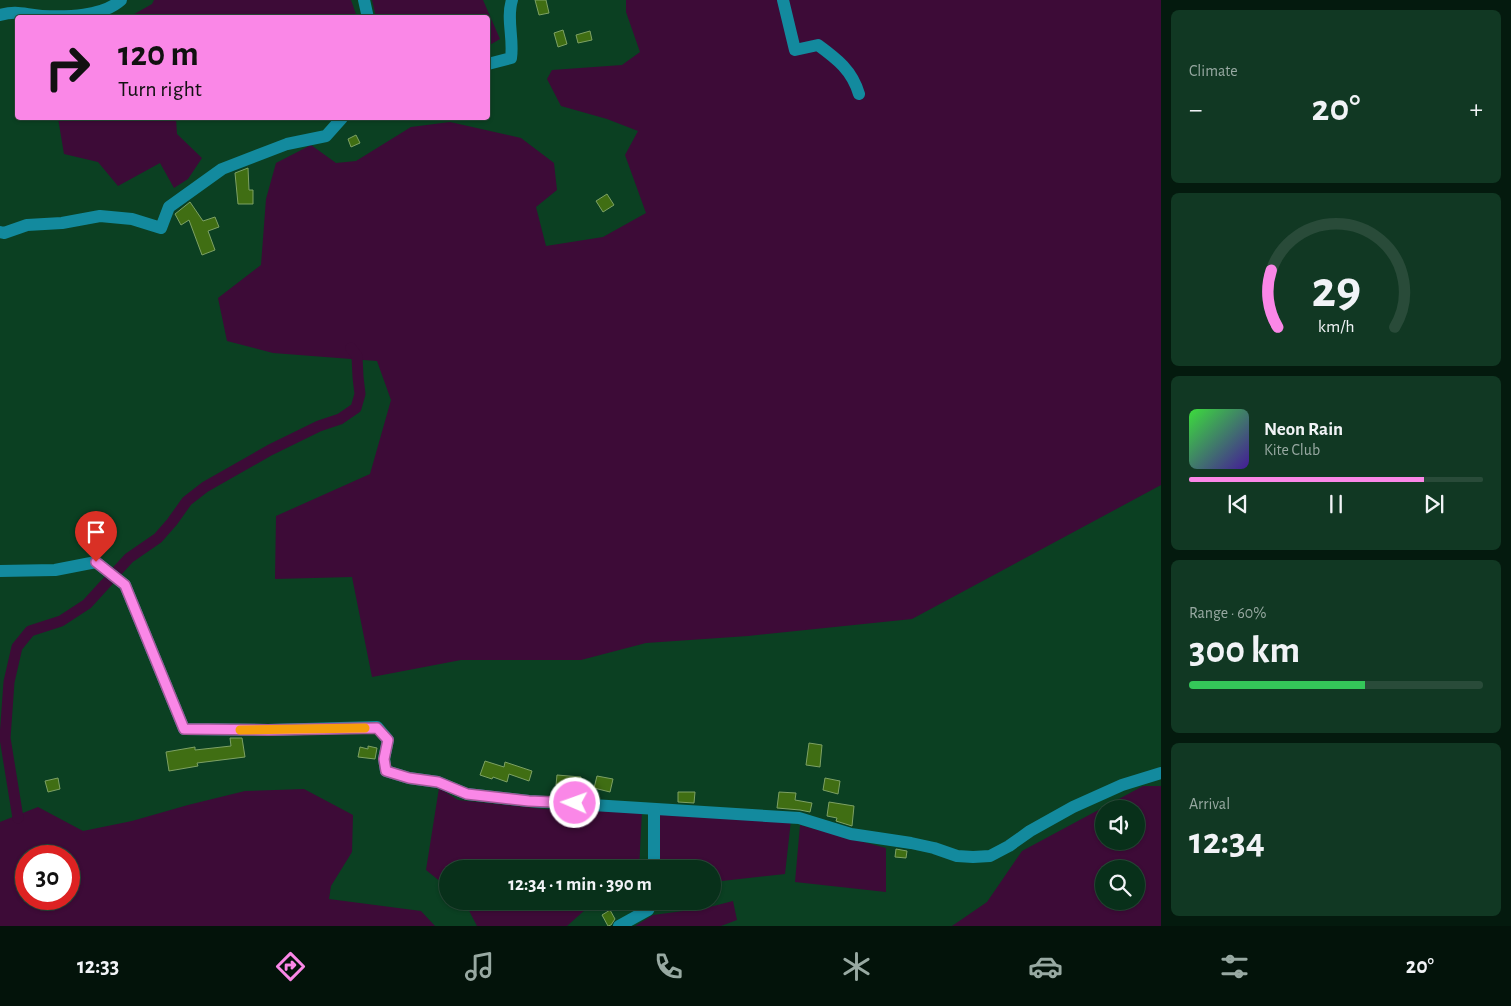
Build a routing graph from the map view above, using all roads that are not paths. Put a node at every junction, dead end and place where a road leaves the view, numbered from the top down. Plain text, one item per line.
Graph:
1 (121, 0) edge
2 (364, 0) edge
3 (512, 0) edge
4 (783, 0) edge
5 (0, 15) edge
6 (35, 15) edge
7 (64, 15) edge
8 (367, 15) edge
9 (490, 63) edge
10 (859, 94) dead end
11 (340, 120) edge
12 (0, 232) edge
13 (0, 571) edge
14 (1161, 773) edge
15 (654, 810) junction
16 (654, 860) edge
17 (648, 910) edge
18 (619, 926) edge

1 - 7 street
2 - 8 street
3 - 9 street
4 - 10 street
5 - 6 street
11 - 12 street
13 - 15 street
14 - 15 street
15 - 16 street
17 - 18 street

